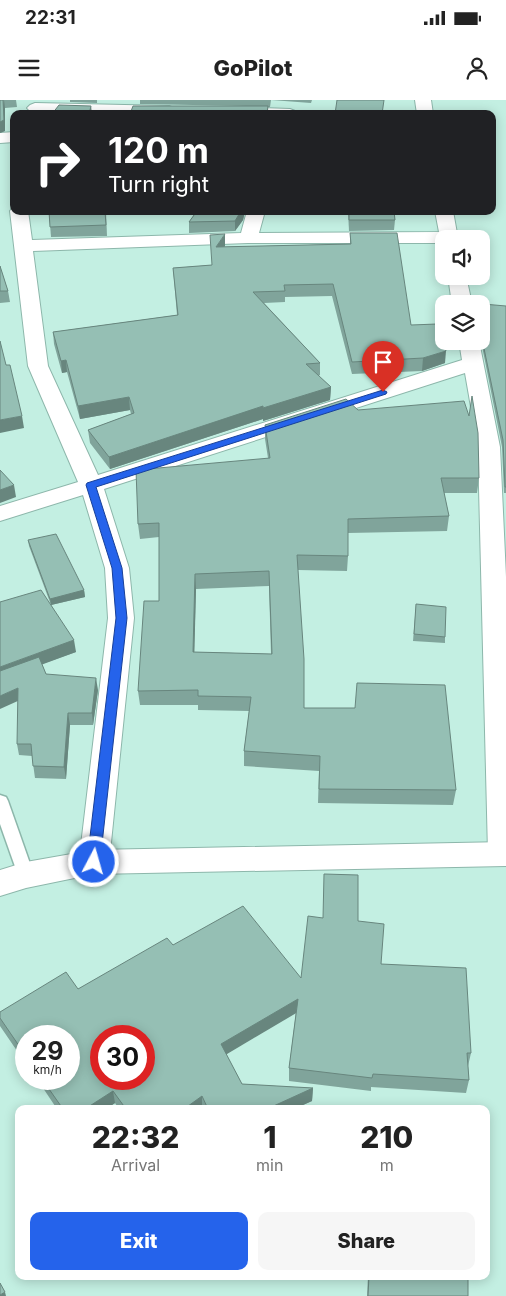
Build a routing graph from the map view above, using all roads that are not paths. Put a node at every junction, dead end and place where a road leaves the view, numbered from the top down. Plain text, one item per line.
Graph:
1 (36, 107) edge
2 (146, 110) edge
3 (19, 215) edge
4 (255, 215) edge
5 (445, 215) edge
6 (448, 230) edge
7 (248, 238) junction
8 (435, 238) edge
9 (22, 246) junction
10 (472, 352) edge
11 (91, 485) junction
12 (0, 514) edge
13 (0, 801) edge
14 (505, 853) edge
15 (94, 862) junction
16 (13, 879) edge

1 - 2 street
3 - 9 street
4 - 7 street
5 - 6 street
7 - 8 street
7 - 9 street
9 - 11 street
10 - 11 street
10 - 14 street
11 - 12 street
11 - 15 street
13 - 16 lane
14 - 15 street
15 - 16 street

